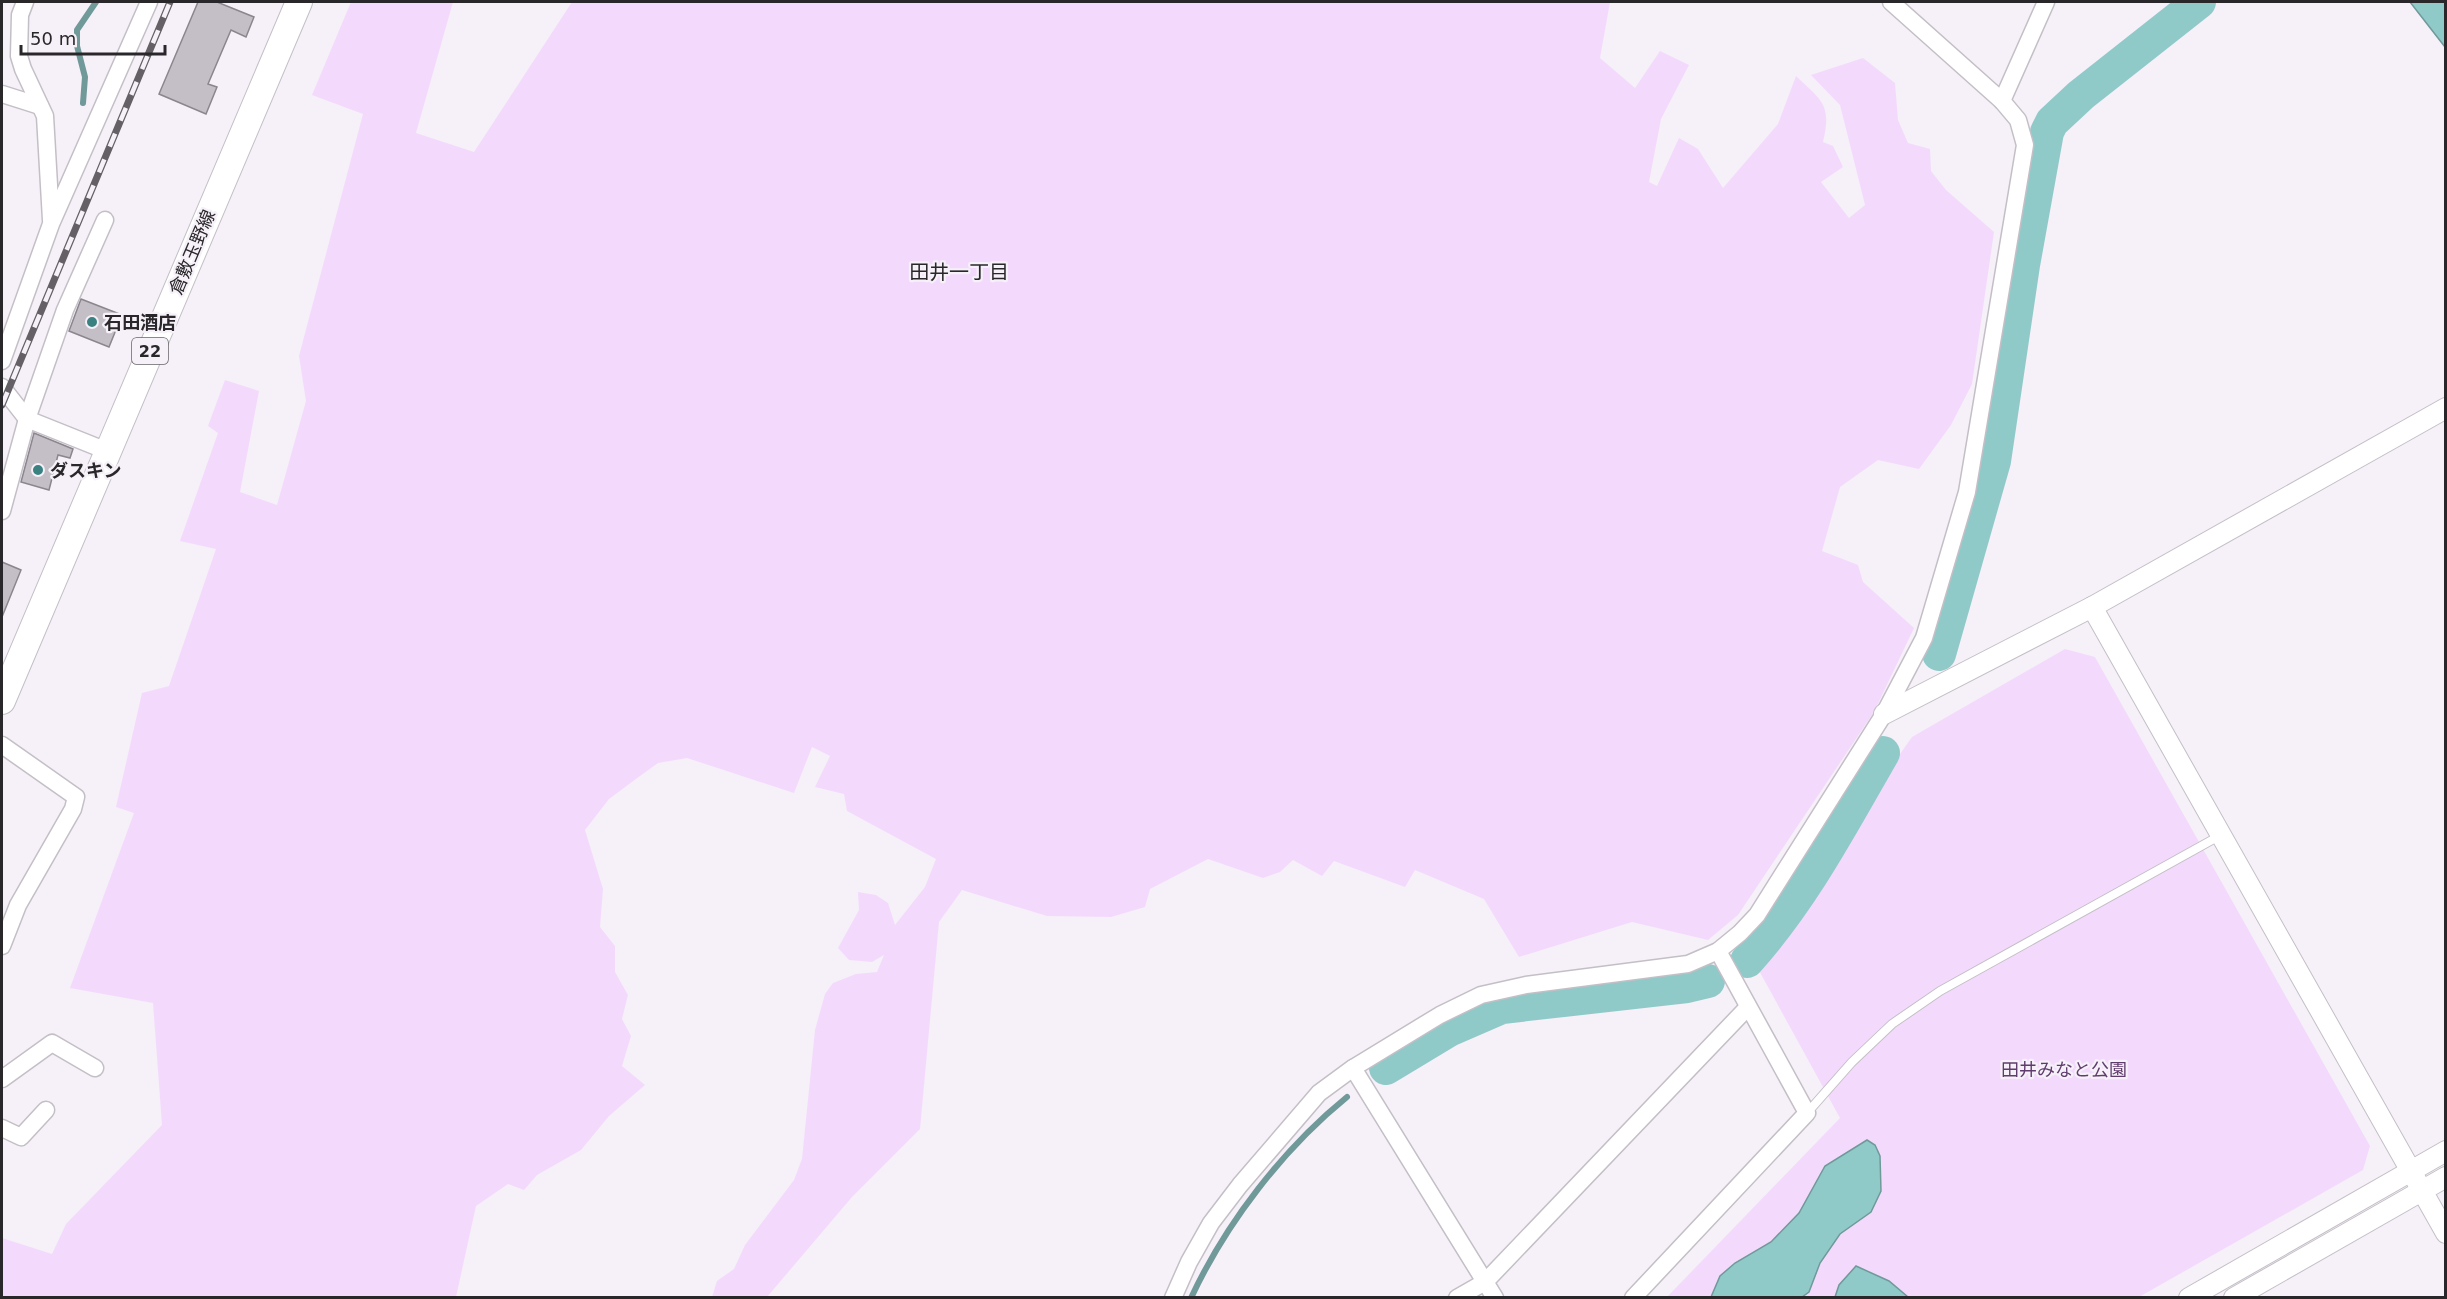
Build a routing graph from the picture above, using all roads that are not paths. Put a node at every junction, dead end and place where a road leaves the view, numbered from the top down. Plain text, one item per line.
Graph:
1 (25, 2) edge
2 (149, 2) edge
3 (299, 2) edge
4 (1891, 2) edge
5 (2046, 2) edge
6 (2, 94) edge
7 (2002, 101) junction
8 (40, 106) junction
9 (105, 220) dead end
10 (51, 224) junction
11 (2, 356) edge
12 (2, 387) edge
13 (2445, 408) edge
14 (27, 419) junction
15 (107, 451) junction
16 (2, 511) edge
17 (2092, 607) junction
18 (2, 701) edge
19 (1884, 714) junction
20 (2, 745) edge
21 (2221, 835) junction
22 (18, 905) junction
23 (2, 922) edge
24 (2, 946) edge
25 (1718, 951) junction
26 (1748, 1007) junction
27 (95, 1068) dead end
28 (1353, 1068) junction
29 (2, 1079) edge
30 (46, 1110) dead end
31 (1807, 1113) junction
32 (2, 1128) edge
33 (2445, 1151) edge
34 (2410, 1172) junction
35 (2445, 1177) edge
36 (2421, 1191) junction
37 (2445, 1233) edge
38 (1485, 1282) junction
39 (1173, 1298) edge
40 (1457, 1298) edge
41 (1495, 1298) edge
42 (1633, 1298) edge
43 (2189, 1298) edge
44 (2234, 1298) edge

1 - 8 street
2 - 10 street
3 - 15 main road, 倉敷玉野線 / 22
4 - 7 street
5 - 7 street
6 - 8 street
7 - 19 street
8 - 10 street
9 - 14 street
10 - 11 street
12 - 14 street
13 - 17 street
14 - 15 street
14 - 16 street
15 - 18 main road, 倉敷玉野線 / 22
17 - 19 street
17 - 21 street
19 - 25 street
20 - 22 street
21 - 31 lane
21 - 34 street
22 - 23 street
22 - 24 street
25 - 26 street
25 - 28 street
26 - 31 street
26 - 38 street
27 - 29 street
28 - 38 street
28 - 39 street
30 - 32 street
31 - 42 street
33 - 34 street
34 - 36 street
34 - 43 street
35 - 36 street
36 - 37 street
36 - 44 street
38 - 40 street
38 - 41 street

